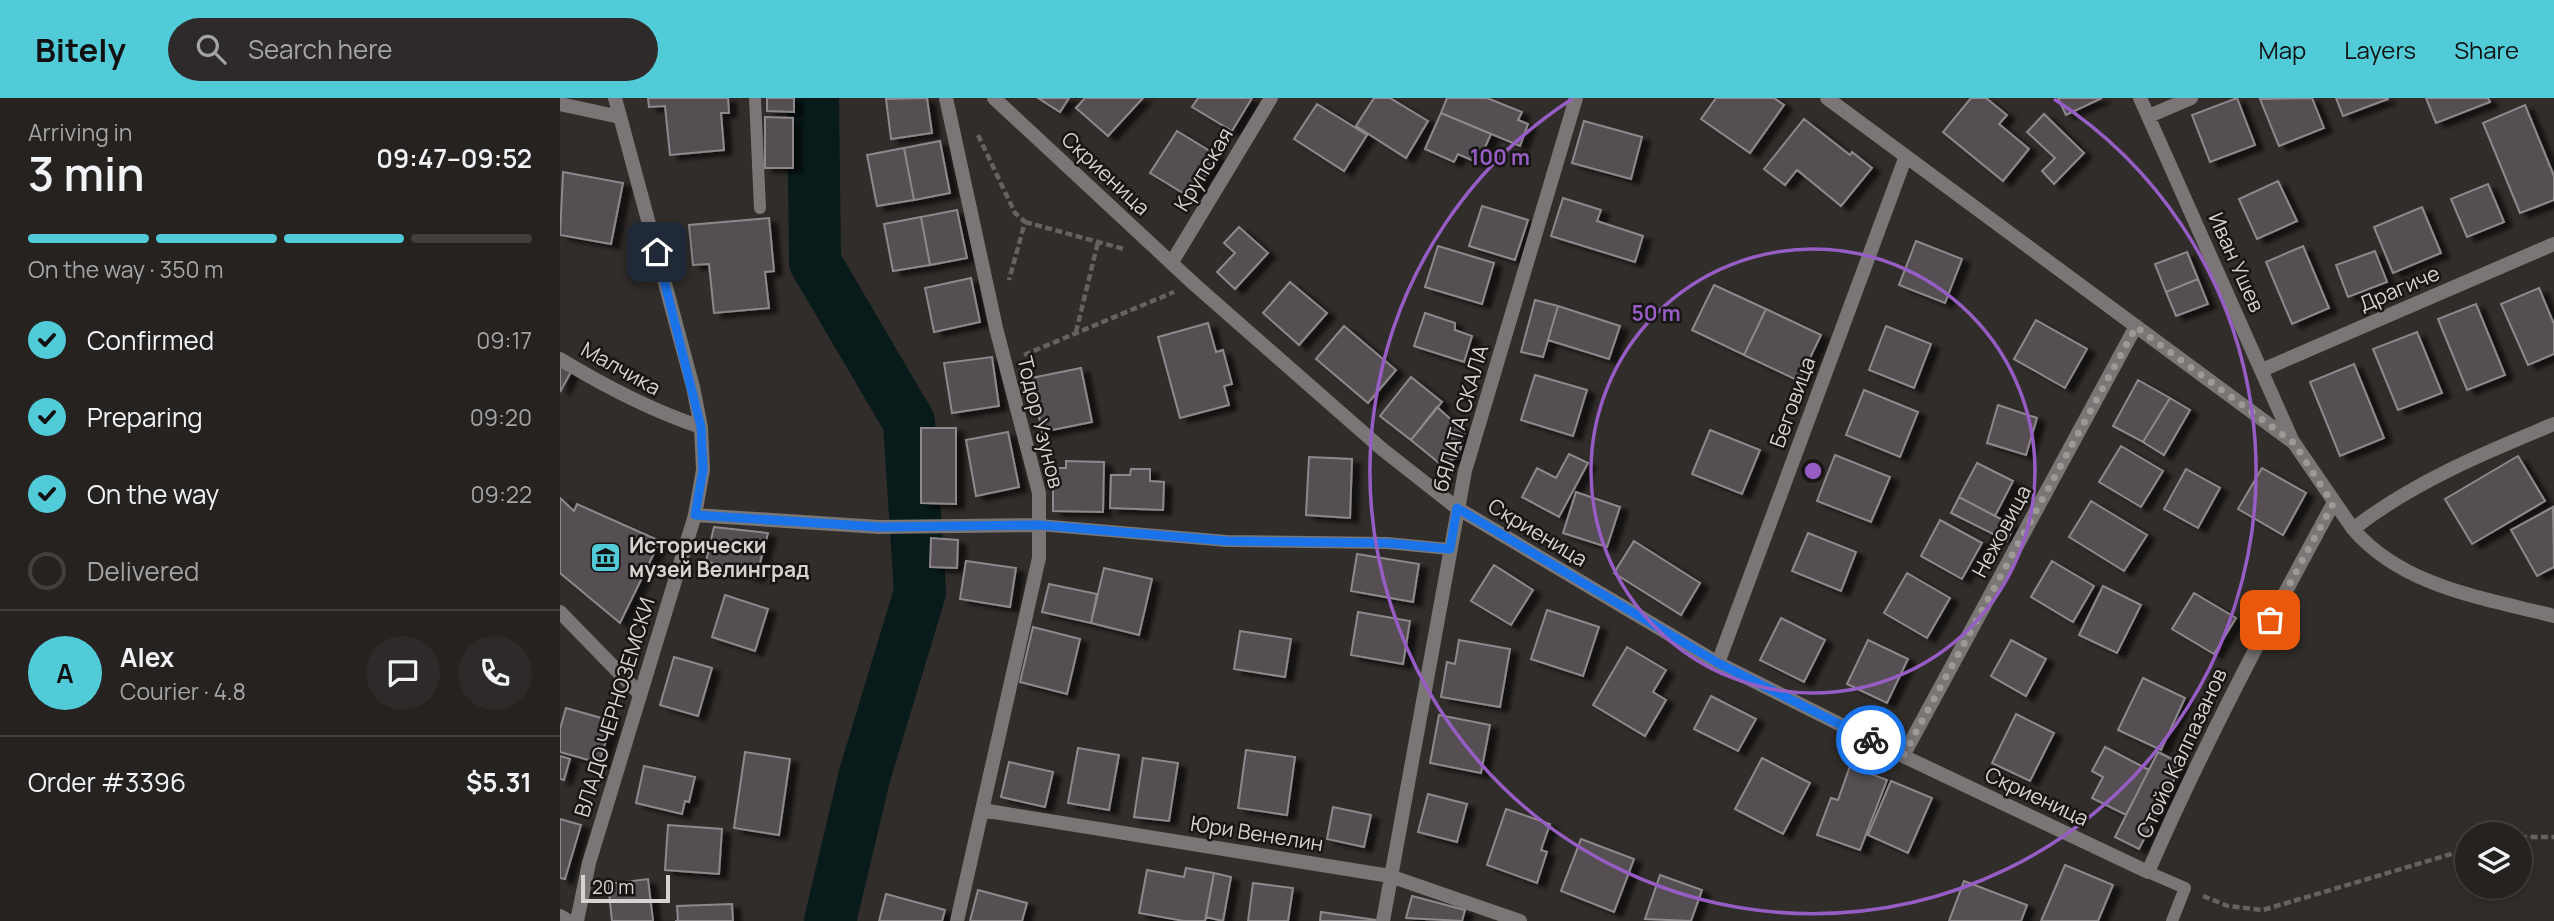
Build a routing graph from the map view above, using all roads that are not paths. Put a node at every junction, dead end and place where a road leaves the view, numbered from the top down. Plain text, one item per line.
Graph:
1 (615, 98) edge
2 (755, 98) edge
3 (946, 98) edge
4 (994, 98) edge
5 (1271, 98) edge
6 (1576, 98) edge
7 (1827, 98) edge
8 (2140, 98) edge
9 (2191, 98) edge
10 (560, 104) edge
11 (2149, 116) junction
12 (621, 117) junction
13 (1906, 156) junction
14 (760, 208) dead end
15 (2554, 244) edge
16 (1172, 262) junction
17 (2136, 327) junction
18 (560, 359) edge
19 (2262, 370) junction
20 (2554, 424) edge
21 (701, 427) junction
22 (2294, 443) junction
23 (2333, 504) junction
24 (1457, 508) junction
25 (695, 515) junction
26 (1039, 525) junction
27 (2353, 529) junction
28 (1450, 549) junction
29 (560, 612) edge
30 (2554, 616) edge
31 (1718, 663) junction
32 (638, 692) junction
33 (1903, 756) junction
34 (982, 810) junction
35 (2148, 872) junction
36 (1390, 876) junction
37 (560, 916) edge
38 (568, 921) edge
39 (578, 921) edge
40 (957, 921) edge
41 (1383, 921) edge
42 (1520, 921) edge
43 (2172, 921) edge

1 - 12 street, ВЛАДО ЧЕРНОЗЕМСКИ
2 - 14 lane
3 - 26 street, Тодор Узунов
4 - 16 street, Скриеница
5 - 16 street, Крупская
6 - 24 street, бЯЛАТА СКАЛА
7 - 13 street
8 - 11 street, Иван Ушев
9 - 11 street
10 - 12 street
11 - 19 street, Иван Ушев
12 - 21 street, ВЛАДО ЧЕРНОЗЕМСКИ
13 - 17 street
13 - 31 street, Беговица
15 - 19 street, Драгиче
16 - 24 street, Скриеница
17 - 22 street
17 - 33 street, Нежовица
18 - 21 street, Малчика
19 - 22 street, Иван Ушев
20 - 27 street
21 - 25 street, ВЛАДО ЧЕРНОЗЕМСКИ
22 - 23 street
23 - 27 street
23 - 35 street, Стойо Калпазанов
24 - 28 street, бЯЛАТА СКАЛА
24 - 31 street, Скриеница
25 - 26 street
25 - 32 street, ВЛАДО ЧЕРНОЗЕМСКИ
26 - 28 lane
26 - 34 street, Тодор Узунов
27 - 30 street
28 - 36 street, бЯЛАТА СКАЛА
29 - 32 street
31 - 33 street, Скриеница
32 - 39 street, ВЛАДО ЧЕРНОЗЕМСКИ
33 - 35 street, Скриеница
34 - 36 street, Юри Венелин
34 - 40 street, Тодор Узунов
35 - 43 lane
36 - 41 street, бЯЛАТА СКАЛА
36 - 42 street, Юри Венелин
37 - 38 street

